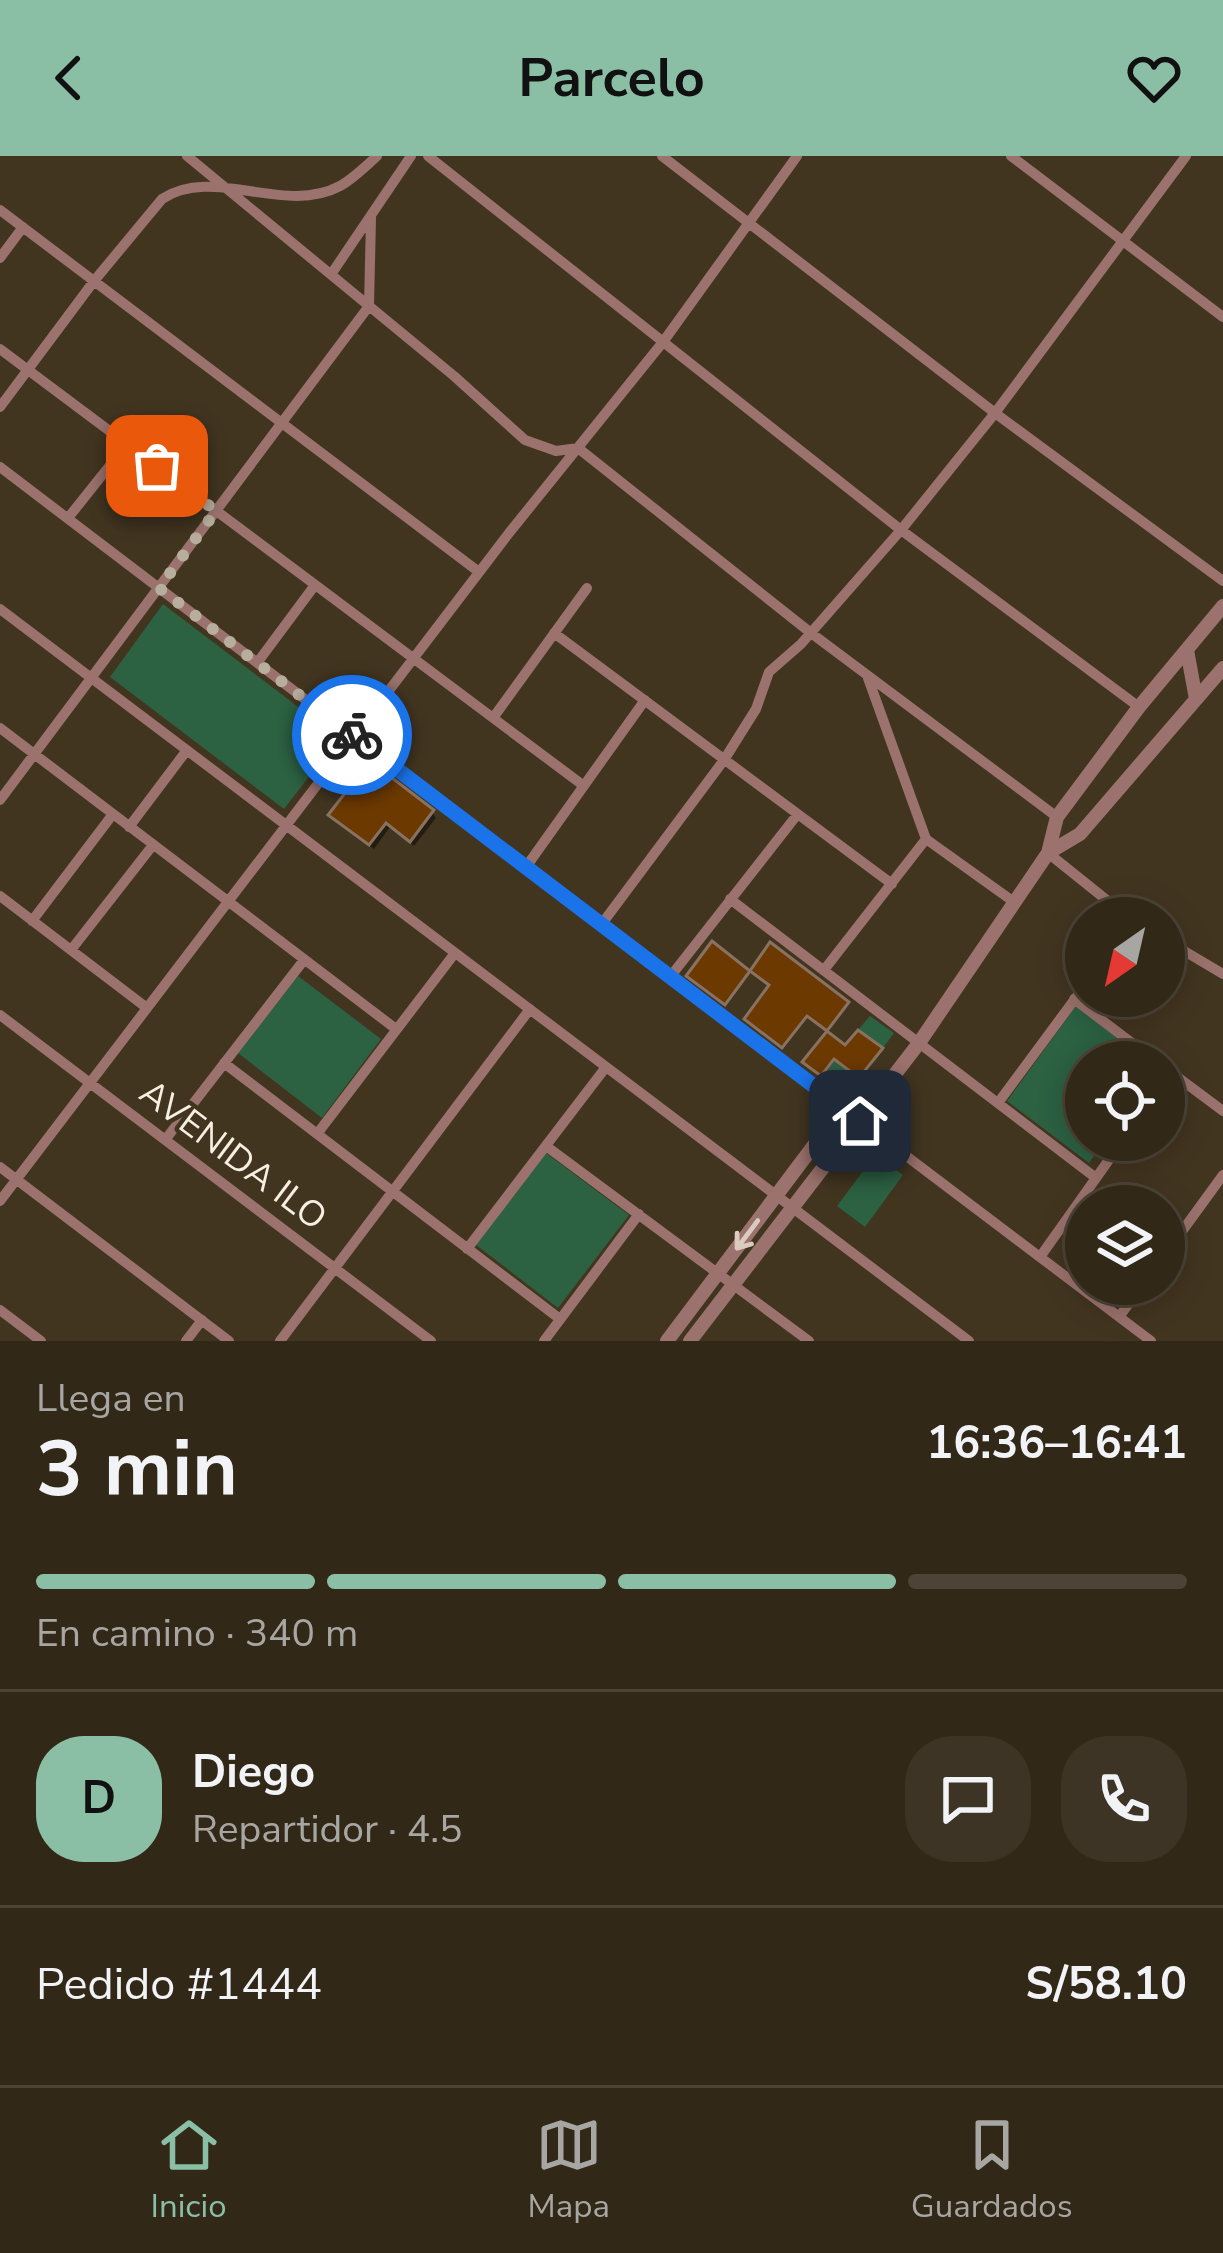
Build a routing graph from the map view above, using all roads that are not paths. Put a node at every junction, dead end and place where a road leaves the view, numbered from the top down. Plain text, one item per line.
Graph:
1 (377, 156) edge
2 (411, 156) edge
3 (428, 156) edge
4 (662, 156) edge
5 (797, 156) edge
6 (1011, 156) edge
7 (1186, 156) edge
8 (194, 158) edge
9 (229, 190) junction
10 (0, 210) edge
11 (370, 218) junction
12 (747, 223) junction
13 (23, 227) junction
14 (1121, 240) junction
15 (0, 258) edge
16 (332, 273) junction
17 (94, 281) junction
18 (369, 306) junction
19 (1223, 317) edge
20 (663, 342) junction
21 (0, 349) edge
22 (28, 369) junction
23 (0, 407) edge
24 (995, 412) junction
25 (282, 423) junction
26 (127, 443) junction
27 (578, 448) junction
28 (0, 467) edge
29 (216, 511) junction
30 (68, 518) junction
31 (901, 530) junction
32 (479, 572) junction
33 (1223, 581) edge
34 (315, 585) junction
35 (159, 588) junction
36 (587, 588) dead end
37 (1223, 606) edge
38 (0, 609) edge
39 (554, 633) junction
40 (811, 633) junction
41 (1187, 650) junction
42 (413, 658) junction
43 (257, 663) junction
44 (1223, 668) edge
45 (867, 674) junction
46 (92, 678) junction
47 (1196, 699) junction
48 (645, 700) junction
49 (1139, 707) junction
50 (493, 718) junction
51 (0, 728) edge
52 (354, 736) junction
53 (187, 750) junction
54 (34, 754) junction
55 (724, 760) junction
56 (584, 786) junction
57 (0, 800) edge
58 (113, 814) junction
59 (797, 815) junction
60 (1057, 817) junction
61 (286, 825) junction
62 (129, 826) junction
63 (926, 839) junction
64 (153, 844) junction
65 (1048, 853) junction
66 (526, 867) junction
67 (892, 884) junction
68 (0, 896) edge
69 (1103, 897) edge
70 (730, 899) junction
71 (228, 902) junction
72 (1014, 902) junction
73 (32, 921) junction
74 (601, 925) junction
75 (71, 950) junction
76 (455, 952) junction
77 (1185, 952) edge
78 (304, 960) junction
79 (824, 970) junction
80 (1223, 974) edge
81 (670, 976) junction
82 (147, 1008) junction
83 (530, 1009) junction
84 (1065, 1011) edge
85 (0, 1015) edge
86 (1096, 1017) edge
87 (396, 1029) junction
88 (1126, 1041) edge
89 (919, 1042) junction
90 (224, 1063) junction
91 (606, 1067) junction
92 (90, 1083) junction
93 (1185, 1086) edge
94 (998, 1103) junction
95 (842, 1108) junction
96 (1223, 1112) edge
97 (860, 1121) junction
98 (317, 1134) junction
99 (165, 1140) junction
100 (546, 1146) junction
101 (1108, 1161) edge
102 (0, 1167) edge
103 (1223, 1175) edge
104 (1096, 1178) junction
105 (16, 1180) junction
106 (392, 1192) junction
107 (777, 1196) junction
108 (0, 1201) edge
109 (793, 1208) junction
110 (639, 1214) junction
111 (1185, 1227) edge
112 (467, 1249) junction
113 (1040, 1257) junction
114 (335, 1268) junction
115 (718, 1273) junction
116 (734, 1285) junction
117 (1128, 1305) edge
118 (0, 1310) edge
119 (1119, 1317) junction
120 (560, 1319) junction
121 (202, 1320) junction
122 (23, 1328) junction
123 (14, 1341) edge
124 (41, 1341) edge
125 (186, 1341) edge
126 (229, 1341) edge
127 (280, 1341) edge
128 (431, 1341) edge
129 (544, 1341) edge
130 (667, 1341) edge
131 (691, 1341) edge
132 (809, 1341) edge
133 (969, 1341) edge
134 (1151, 1341) edge

1 - 9 street
2 - 11 street
3 - 20 street
4 - 12 street
5 - 12 street
6 - 14 street
7 - 14 street
8 - 9 street
9 - 16 street
9 - 17 street
10 - 13 street
11 - 16 street
11 - 18 street
12 - 20 street
12 - 24 street
13 - 15 street
13 - 17 street
14 - 19 street
14 - 24 street
16 - 18 street
17 - 22 street
17 - 25 street
18 - 25 street
18 - 27 street
20 - 27 street
20 - 31 street
21 - 22 street
22 - 23 street
22 - 26 street
24 - 31 street
24 - 33 street
25 - 29 street
25 - 32 street
26 - 29 street
26 - 30 street
27 - 32 street
27 - 40 street
28 - 30 street
29 - 34 street
29 - 35 street
30 - 35 street
31 - 40 street
31 - 49 street
32 - 42 street
34 - 42 street
34 - 43 street
35 - 43 street
35 - 46 street
36 - 39 street
37 - 41 street
38 - 46 street
39 - 48 street
39 - 50 street
40 - 45 street
40 - 55 street
41 - 47 street
41 - 49 street
42 - 50 street
42 - 52 street
43 - 52 street
44 - 47 street
45 - 60 street
45 - 63 street
46 - 53 street
46 - 54 street
47 - 65 street
48 - 55 street
48 - 56 street
49 - 60 street
50 - 56 street
51 - 54 street
52 - 61 street
52 - 66 street
53 - 61 street
53 - 62 street
54 - 57 street
54 - 58 street
55 - 59 street
55 - 74 street
56 - 66 street
58 - 62 street
58 - 73 street
59 - 67 street
59 - 70 street
60 - 65 street
61 - 71 street
61 - 76 street
62 - 64 street
63 - 67 street
63 - 72 street
64 - 71 street
64 - 75 street
65 - 69 street
65 - 72 street
66 - 74 street
67 - 79 street
68 - 73 street
70 - 79 street
70 - 81 street
71 - 78 street
71 - 82 street
72 - 89 street
73 - 75 street
74 - 81 street
75 - 82 street
76 - 83 street
76 - 87 street
77 - 80 street
78 - 87 street
78 - 90 street
79 - 89 street
81 - 95 street
82 - 92 street
83 - 91 street
83 - 106 street
84 - 94 street
85 - 92 street, AVENIDA ILO
86 - 88 street
87 - 98 street
89 - 94 street
89 - 97 street
90 - 98 street
90 - 99 street
91 - 100 street
91 - 107 street
92 - 99 street, AVENIDA ILO
92 - 105 street
93 - 96 street
94 - 104 street
95 - 97 street
95 - 107 street
97 - 109 street
97 - 113 street
98 - 106 street
99 - 114 street, AVENIDA ILO
100 - 110 street
100 - 112 street
101 - 104 street
102 - 105 street
103 - 111 street
104 - 113 street
105 - 108 street
105 - 121 street
106 - 112 street
106 - 114 street
107 - 109 street
107 -> 115 street
109 - 116 street
109 - 133 street
110 - 115 street
110 - 120 street
112 - 120 street
113 - 119 street
114 - 127 street
114 - 128 street, AVENIDA ILO
115 - 116 street
115 - 130 street
116 - 131 street
116 - 132 street
117 - 119 street
118 - 122 street
119 - 134 street
120 - 129 street
121 - 125 street
121 - 126 street
122 - 123 street
122 - 124 street

